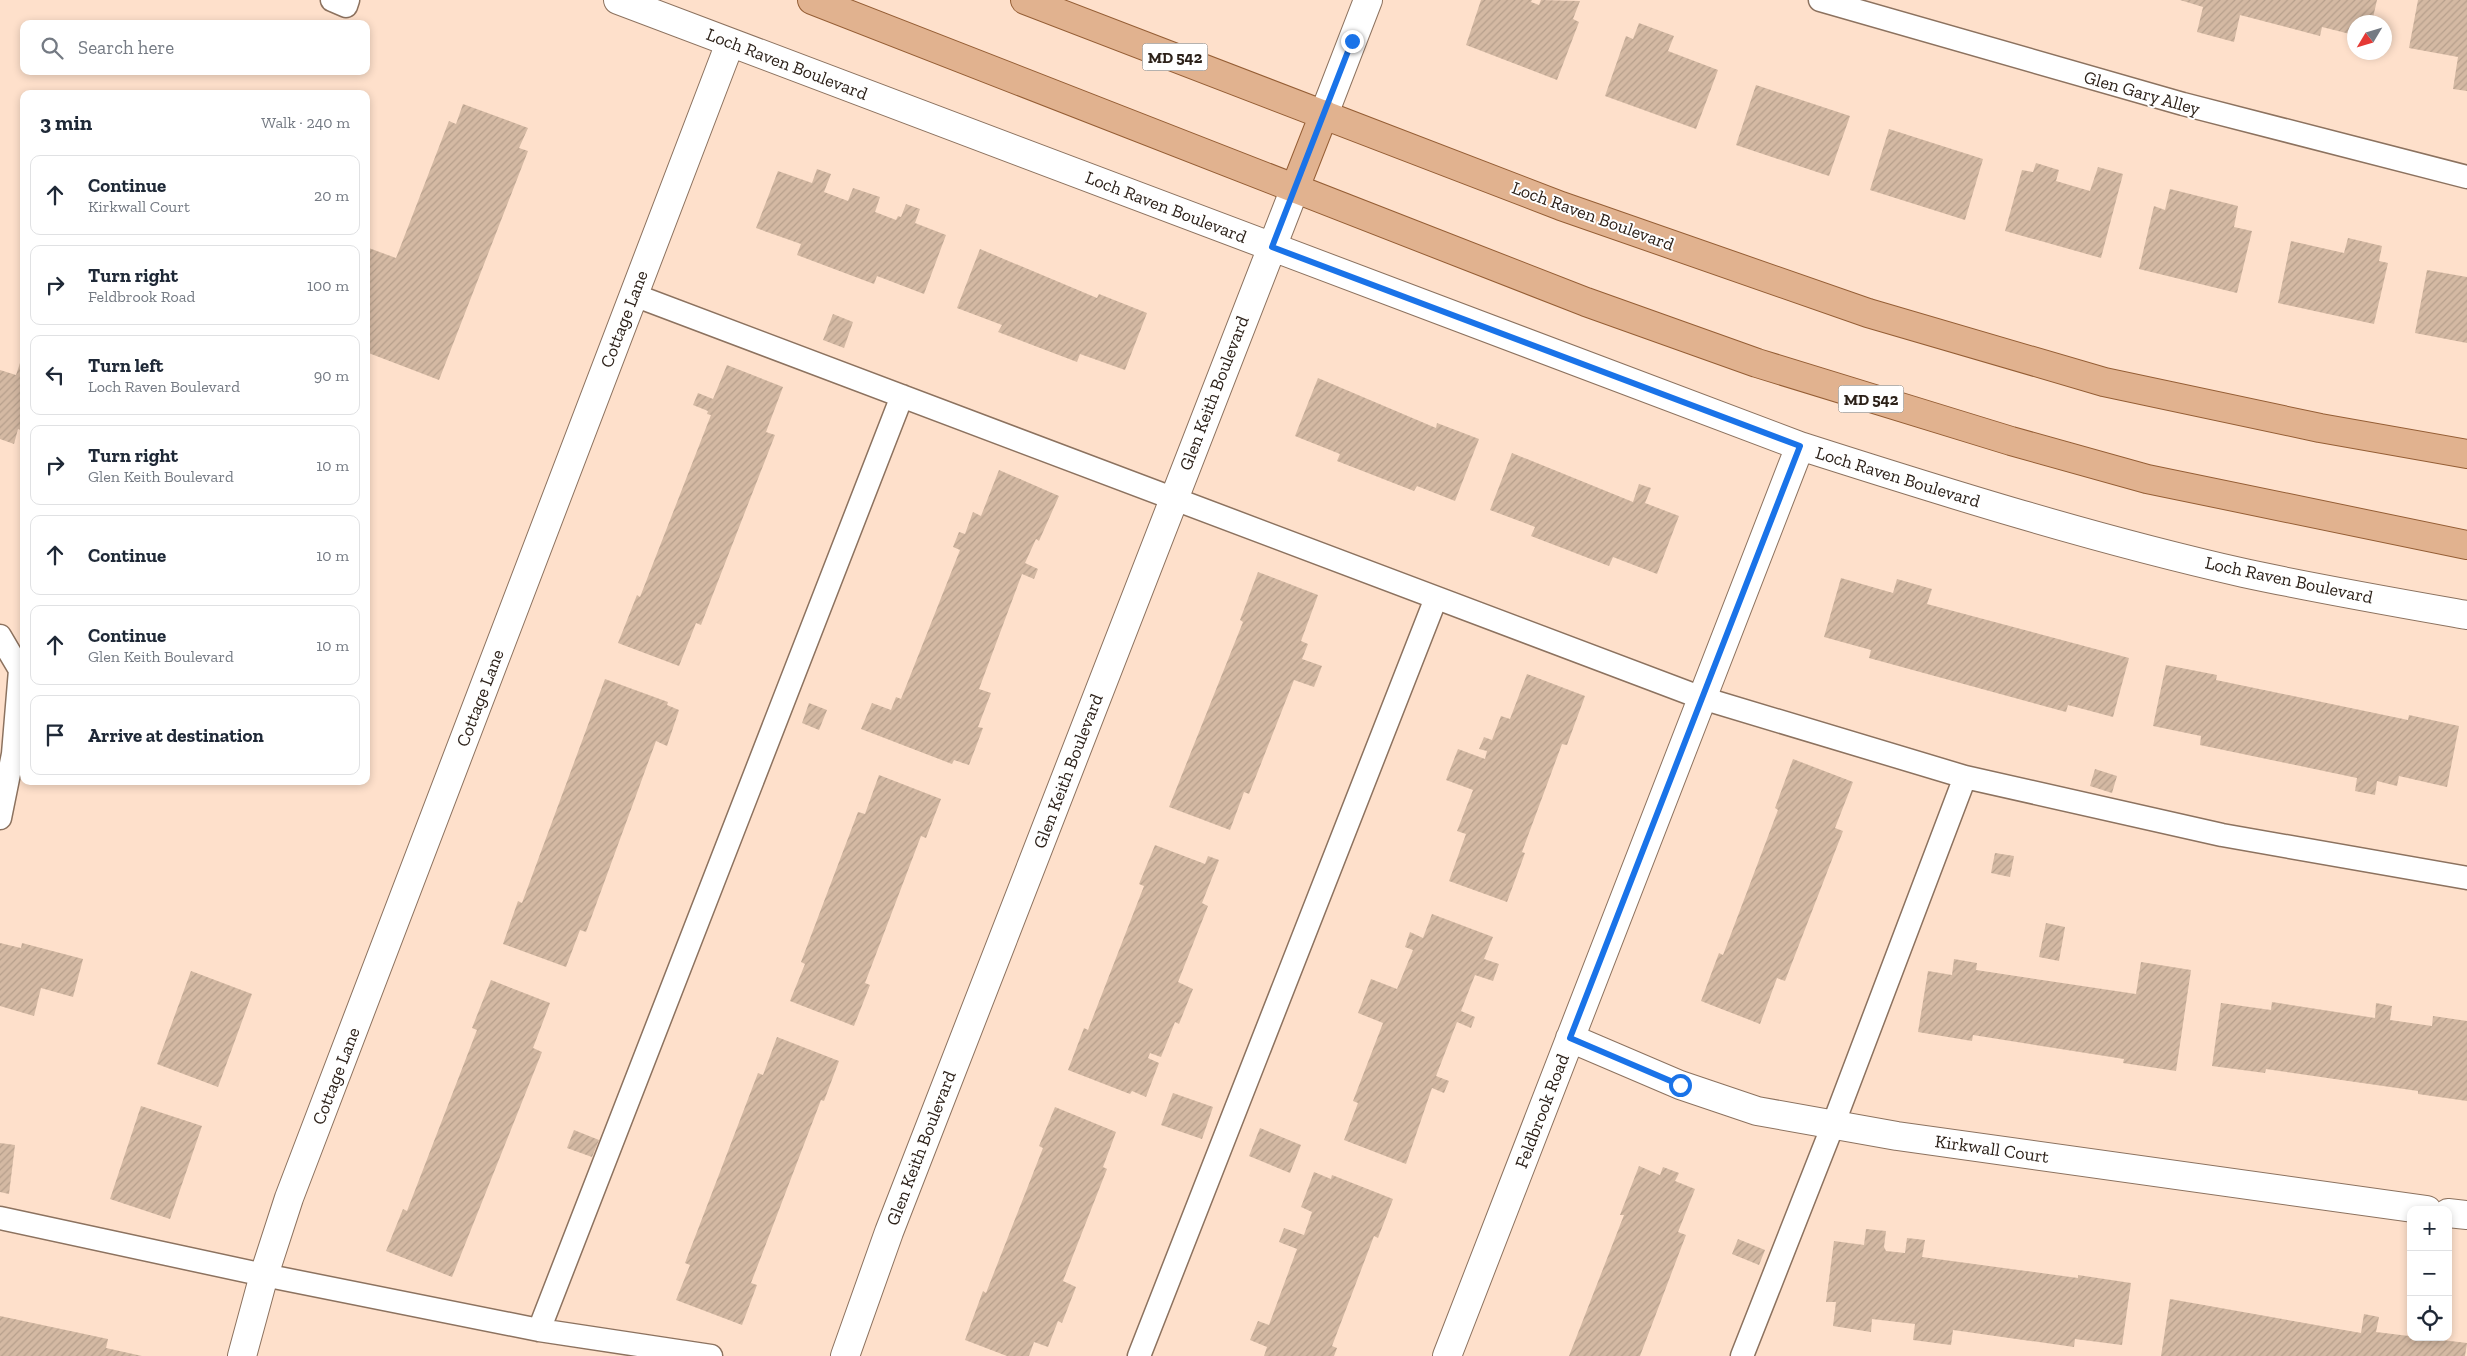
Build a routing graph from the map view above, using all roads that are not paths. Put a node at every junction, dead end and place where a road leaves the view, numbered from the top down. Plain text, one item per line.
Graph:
1 (332, 0) edge
2 (348, 0) edge
3 (618, 0) edge
4 (812, 0) edge
5 (1025, 0) edge
6 (1368, 0) edge
7 (1820, 0) edge
8 (730, 43) junction
9 (1324, 114) junction
10 (2467, 176) edge
11 (1295, 188) junction
12 (1272, 247) junction
13 (634, 295) junction
14 (902, 396) junction
15 (1800, 446) junction
16 (2467, 454) edge
17 (1173, 498) junction
18 (2467, 546) edge
19 (1436, 598) junction
20 (2467, 615) edge
21 (0, 636) edge
22 (20, 668) edge
23 (20, 689) edge
24 (1702, 698) junction
25 (1965, 777) junction
26 (0, 818) edge
27 (2467, 878) edge
28 (1570, 1038) junction
29 (1833, 1125) junction
30 (2407, 1207) edge
31 (2452, 1213) edge
32 (2467, 1215) edge
33 (0, 1218) edge
34 (264, 1275) junction
35 (539, 1330) junction
36 (242, 1356) edge
37 (711, 1356) edge
38 (846, 1356) edge
39 (1139, 1356) edge
40 (1447, 1356) edge
41 (1742, 1356) edge

1 - 2 lane
3 - 8 street, Loch Raven Boulevard
4 - 11 main road, MD 542
5 - 9 main road, Loch Raven Boulevard / MD 542
6 - 9 street
7 - 10 lane, Glen Gary Alley
8 - 12 street, Loch Raven Boulevard
8 - 13 street, Cottage Lane
9 - 11 main road
9 - 16 main road, Loch Raven Boulevard / MD 542
11 - 12 street, Glen Keith Boulevard
11 - 18 main road, MD 542
12 - 15 street, Loch Raven Boulevard
12 - 17 street, Glen Keith Boulevard
13 - 14 lane
13 - 34 street, Cottage Lane
14 - 17 lane
14 - 35 lane
15 - 20 street, Loch Raven Boulevard
15 - 24 street, Feldbrook Road
17 - 19 lane
17 - 38 street, Glen Keith Boulevard
19 - 24 lane
19 - 39 lane
21 - 22 lane
23 - 26 lane
24 - 25 lane
24 - 28 street, Feldbrook Road
25 - 27 lane
25 - 29 lane
28 - 29 street, Kirkwall Court
28 - 40 street, Feldbrook Road
29 - 30 street, Kirkwall Court
29 - 41 lane
31 - 32 street
33 - 34 lane
34 - 35 lane
34 - 36 street, Cottage Lane
35 - 37 lane

